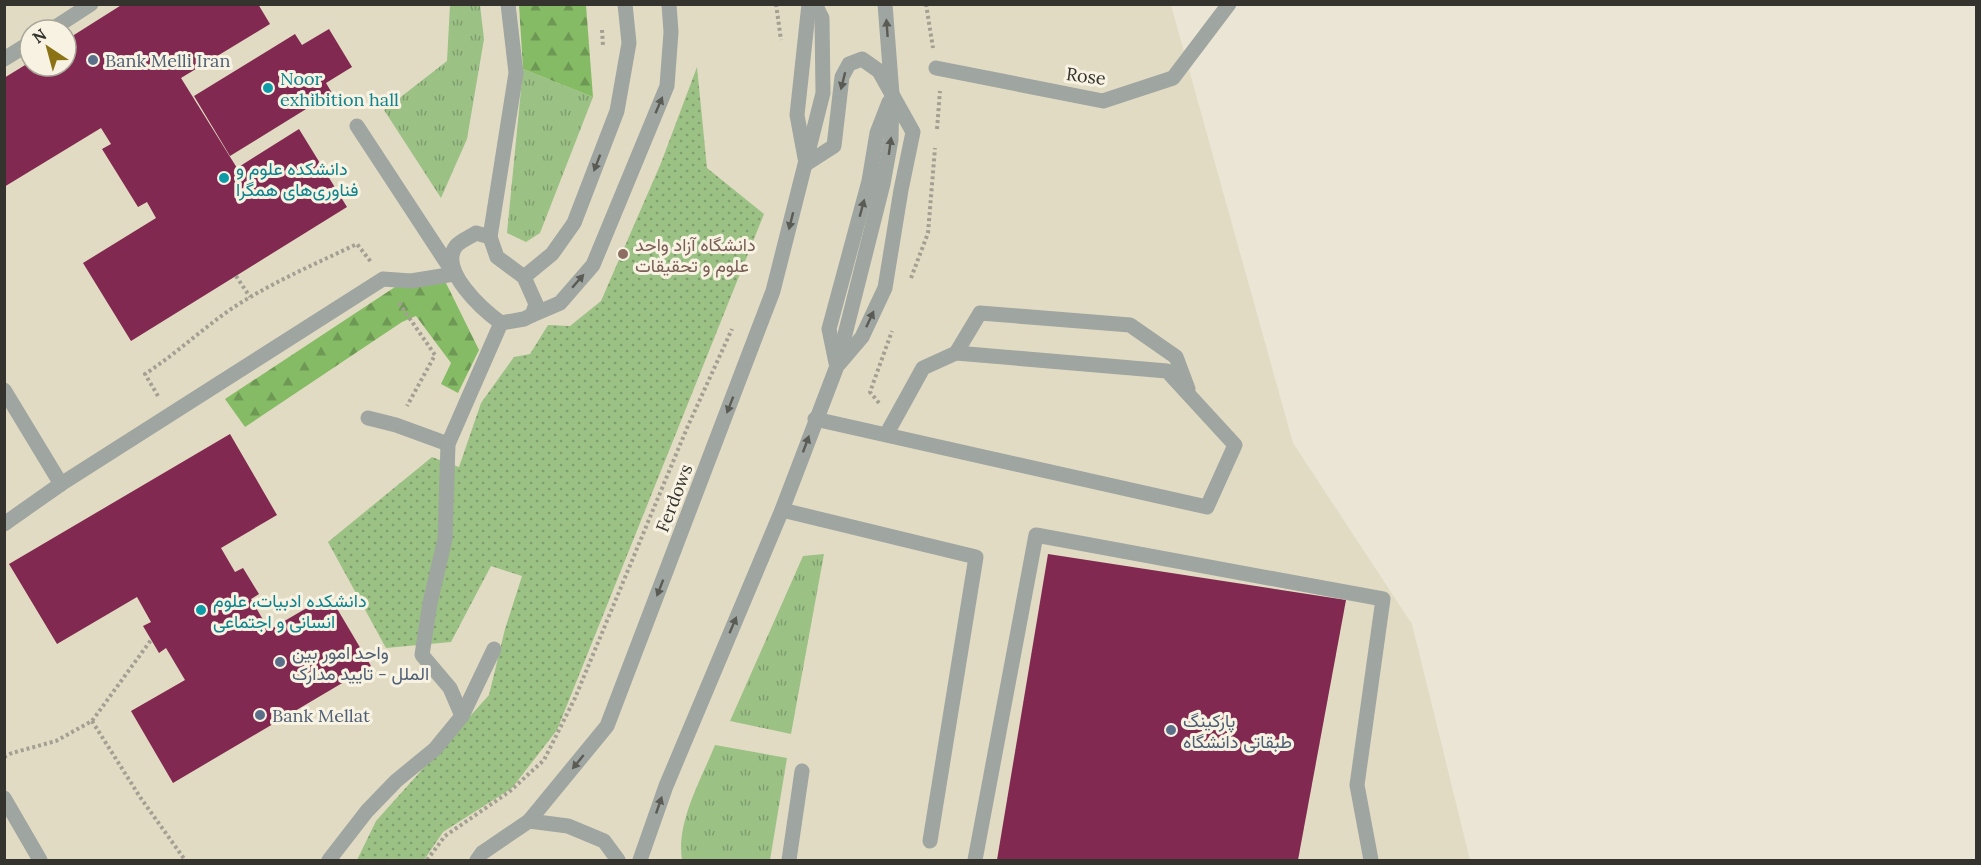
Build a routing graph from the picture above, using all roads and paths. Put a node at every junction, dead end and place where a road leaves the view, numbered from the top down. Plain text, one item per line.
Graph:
1 (92, 4) edge
2 (507, 4) edge
3 (625, 4) edge
4 (669, 4) edge
5 (776, 4) edge
6 (809, 4) edge
7 (815, 4) edge
8 (885, 4) edge
9 (1219, 4) edge
10 (1229, 4) edge
11 (70, 18) edge
12 (602, 26) dead end
13 (1212, 28) junction
14 (782, 48) dead end
15 (18, 50) edge
16 (604, 57) dead end
17 (4, 59) edge
18 (936, 68) dead end
19 (892, 94) junction
20 (357, 126) dead end
21 (806, 164) junction
22 (490, 237) junction
23 (454, 274) junction
24 (236, 276) dead end
25 (524, 277) junction
26 (383, 279) junction
27 (250, 297) junction
28 (398, 301) dead end
29 (532, 315) junction
30 (501, 323) junction
31 (734, 324) dead end
32 (956, 353) junction
33 (837, 366) junction
34 (4, 390) edge
35 (1191, 398) junction
36 (170, 415) junction
37 (368, 418) dead end
38 (815, 419) junction
39 (396, 425) junction
40 (886, 435) junction
41 (448, 444) junction
42 (61, 484) junction
43 (782, 510) junction
44 (4, 524) edge
45 (151, 640) dead end
46 (494, 649) dead end
47 (462, 716) junction
48 (92, 721) junction
49 (4, 757) edge
50 (802, 771) dead end
51 (4, 798) edge
52 (529, 821) junction
53 (930, 841) dead end
54 (40, 861) edge
55 (185, 861) edge
56 (329, 861) edge
57 (427, 861) edge
58 (477, 861) edge
59 (618, 861) edge
60 (640, 861) edge
61 (789, 861) edge
62 (975, 861) edge
63 (1371, 861) edge

1 - 11 street
2 - 22 street
3 -> 25 street
29 -> 4 street
5 - 14 path
6 - 21 street
7 - 21 street, Ferdows
19 -> 8 street
9 - 13 street
10 - 13 street, Rose
12 - 16 path
13 - 18 street, Rose
15 - 17 street
19 -> 21 street
33 -> 19 street
33 -> 19 street
20 - 23 street
21 -> 52 street, Ferdows
22 - 23 street
22 - 25 street
23 - 26 street
23 - 30 street
24 - 27 path
25 - 29 street
26 - 27 path
26 - 36 street
27 - 36 path
28 - 39 path
29 - 30 street
30 - 41 street
31 - 57 path
32 - 35 street
32 - 35 street
32 - 40 street
33 - 38 street
34 - 42 street
35 - 40 street
36 - 42 street
37 - 39 street
38 - 40 street
43 -> 38 street
39 - 41 street
41 - 47 street
42 - 44 street
43 - 53 street
60 -> 43 street
45 - 48 path
46 - 47 street
47 - 56 street
48 - 49 path
48 - 55 path
50 - 61 street
51 - 54 street
52 - 58 street, Ferdows
52 - 59 street
62 - 63 street

